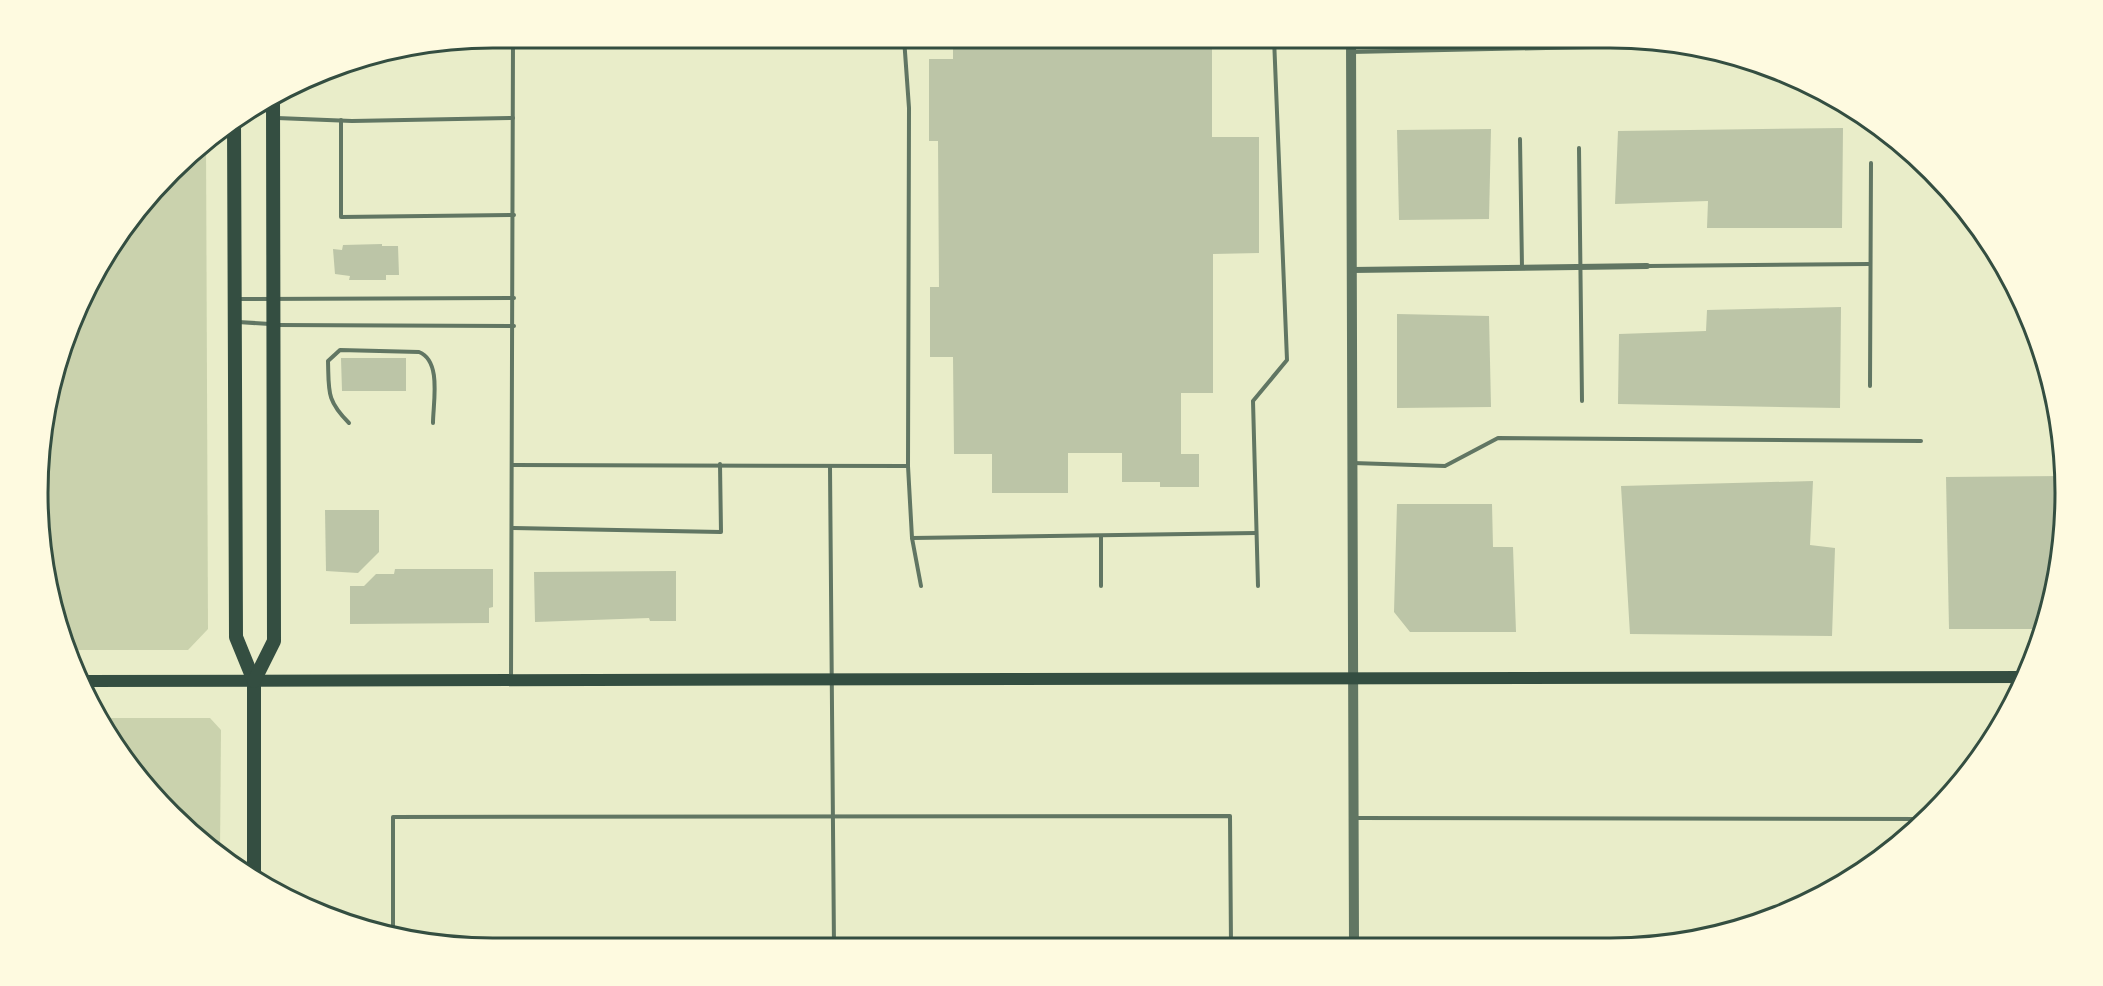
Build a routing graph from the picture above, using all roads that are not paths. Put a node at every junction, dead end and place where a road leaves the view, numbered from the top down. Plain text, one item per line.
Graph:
1 (513, 48) edge
2 (905, 48) edge
3 (1274, 48) edge
4 (1351, 48) edge
5 (1544, 48) edge
6 (1351, 52) junction
7 (273, 106) edge
8 (273, 118) junction
9 (513, 118) junction
10 (340, 120) junction
11 (234, 131) edge
12 (1520, 139) dead end
13 (1580, 148) dead end
14 (1871, 163) dead end
15 (514, 215) junction
16 (1869, 264) junction
17 (1647, 266) joint
18 (1582, 267) junction
19 (1521, 268) junction
20 (1352, 270) junction
21 (273, 298) junction
22 (514, 298) junction
23 (235, 299) junction
24 (235, 321) junction
25 (273, 325) junction
26 (514, 326) junction
27 (1870, 386) dead end
28 (1582, 401) dead end
29 (349, 423) dead end
30 (433, 423) dead end
31 (1921, 441) dead end
32 (1353, 463) junction
33 (720, 464) junction
34 (513, 465) junction
35 (908, 466) junction
36 (830, 467) junction
37 (513, 528) junction
38 (1256, 533) junction
39 (1101, 536) junction
40 (912, 538) junction
41 (921, 586) dead end
42 (1101, 586) dead end
43 (1258, 586) dead end
44 (2015, 677) edge
45 (1353, 678) junction
46 (90, 681) edge
47 (254, 681) junction
48 (512, 681) junction
49 (831, 681) junction
50 (834, 816) junction
51 (1353, 818) junction
52 (1913, 819) edge
53 (254, 868) edge
54 (393, 926) edge
55 (834, 938) edge
56 (1231, 938) edge
57 (1354, 938) edge

1 - 9 lane
2 - 35 lane
3 - 38 lane
4 - 6 street
5 - 6 lane
6 - 20 street
7 - 8 main road
8 - 10 lane
8 - 21 main road
9 - 10 lane
9 - 15 lane
10 - 15 lane
11 - 23 main road
12 - 19 lane
13 - 18 lane
14 - 16 lane
15 - 22 lane
16 - 17 lane
16 - 27 lane
17 - 18 street
18 - 19 street
18 - 28 lane
19 - 20 street
20 - 32 street
21 - 22 lane
21 - 23 lane
21 - 25 main road
22 - 26 lane
23 - 24 main road
24 - 25 lane
24 - 47 main road
25 - 26 lane
25 - 47 main road
26 - 34 lane
29 - 30 lane
31 - 32 lane
32 - 45 street
33 - 34 lane
33 - 36 lane
33 - 37 lane
34 - 37 lane
35 - 36 lane
35 - 40 lane
36 - 49 lane
37 - 48 lane
38 - 39 lane
38 - 43 lane
39 - 40 lane
39 - 42 lane
40 - 41 lane
44 - 45 main road
45 - 49 main road
45 - 51 street
46 - 47 main road
47 - 48 main road
47 - 53 main road
48 - 49 main road
49 - 50 lane
50 - 54 lane
50 - 55 lane
50 - 56 lane
51 - 52 lane
51 - 57 street

